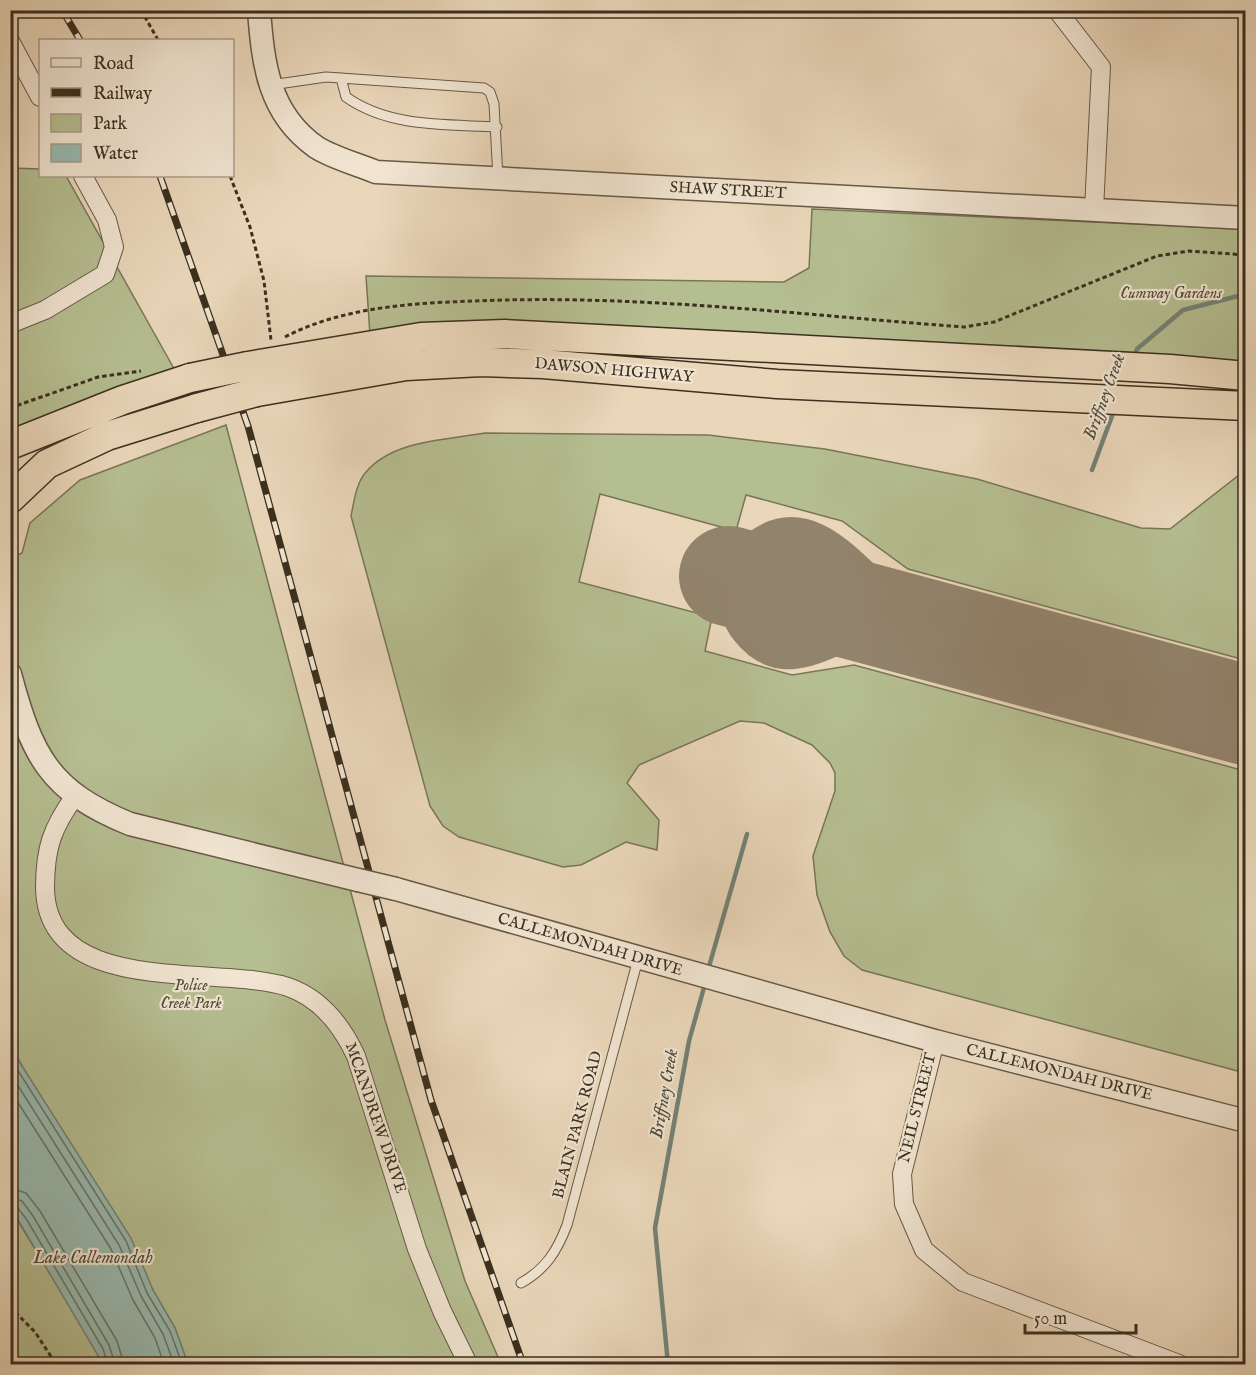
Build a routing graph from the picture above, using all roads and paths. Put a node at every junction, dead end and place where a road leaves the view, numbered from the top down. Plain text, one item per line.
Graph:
1 (141, 10) edge
2 (259, 10) edge
3 (1057, 10) edge
4 (157, 39) edge
5 (10, 41) edge
6 (341, 78) junction
7 (271, 85) junction
8 (39, 95) edge
9 (497, 127) junction
10 (84, 177) edge
11 (230, 177) edge
12 (498, 179) junction
13 (1094, 210) junction
14 (1245, 218) edge
15 (1245, 255) edge
16 (10, 324) edge
17 (281, 339) dead end
18 (273, 344) dead end
19 (146, 372) dead end
20 (1245, 376) edge
21 (252, 379) junction
22 (1245, 406) edge
23 (10, 408) edge
24 (10, 445) edge
25 (10, 499) edge
26 (10, 674) edge
27 (75, 796) junction
28 (638, 959) junction
29 (934, 1041) junction
30 (1245, 1121) edge
31 (521, 1283) dead end
32 (10, 1307) edge
33 (56, 1365) edge
34 (468, 1365) edge
35 (1179, 1365) edge

1 - 4 path
2 - 7 street, SHAW STREET
3 - 13 street
5 - 8 street
6 - 7 lane
6 - 9 lane
6 - 9 lane
7 - 12 street, SHAW STREET
9 - 12 lane
10 - 16 street
11 - 18 path
12 - 13 street, SHAW STREET
13 - 14 street, SHAW STREET
15 - 17 path
19 - 23 path
20 - 21 highway, DAWSON HIGHWAY
21 - 22 highway, DAWSON HIGHWAY
21 - 24 highway, DAWSON HIGHWAY, bridge
21 - 25 highway, DAWSON HIGHWAY, bridge
26 - 27 street, CALLEMONDAH DRIVE
27 - 28 street, CALLEMONDAH DRIVE, bridge
27 - 34 street, MCANDREW DRIVE
28 - 29 street, CALLEMONDAH DRIVE
28 - 31 lane, BLAIN PARK ROAD
29 - 30 street, CALLEMONDAH DRIVE
29 - 35 street, NEIL STREET
32 - 33 path

